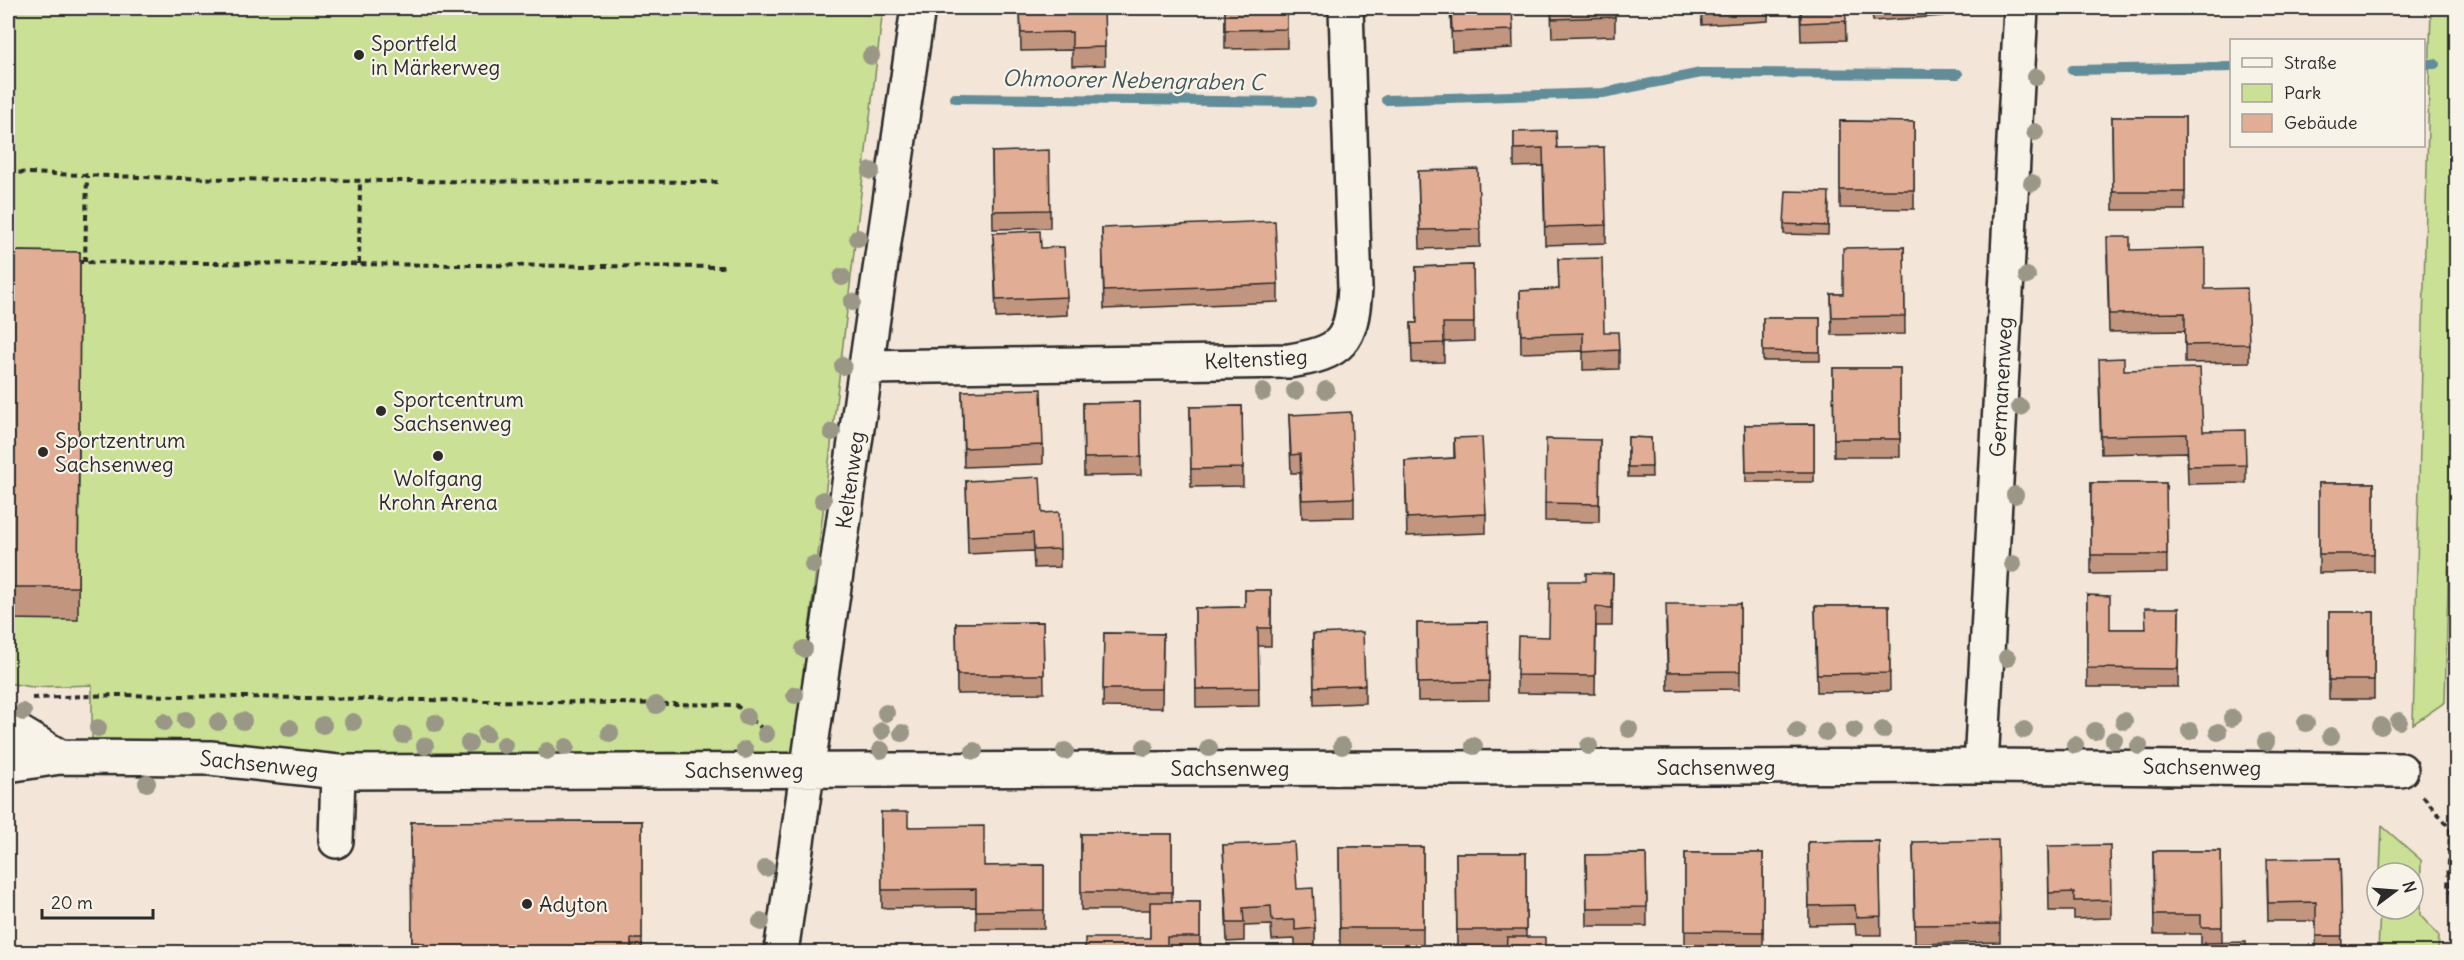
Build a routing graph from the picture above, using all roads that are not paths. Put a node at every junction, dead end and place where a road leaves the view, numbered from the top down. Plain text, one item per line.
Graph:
1 (918, 8) edge
2 (1346, 8) edge
3 (2021, 8) edge
4 (866, 367) junction
5 (8, 726) edge
6 (60, 757) junction
7 (8, 765) edge
8 (1981, 766) junction
9 (808, 770) junction
10 (2401, 770) road end
11 (338, 772) junction
12 (336, 841) dead end
13 (781, 952) edge

1 - 4 street, Keltenweg
2 - 4 street, Keltenstieg
3 - 8 street, Germanenweg
4 - 9 street, Keltenweg
5 - 6 street
6 - 7 street, Sachsenweg
6 - 11 street, Sachsenweg
8 - 9 street, Sachsenweg
8 - 10 street, Sachsenweg
9 - 11 street, Sachsenweg
9 - 13 street, Keltenweg
11 - 12 street

